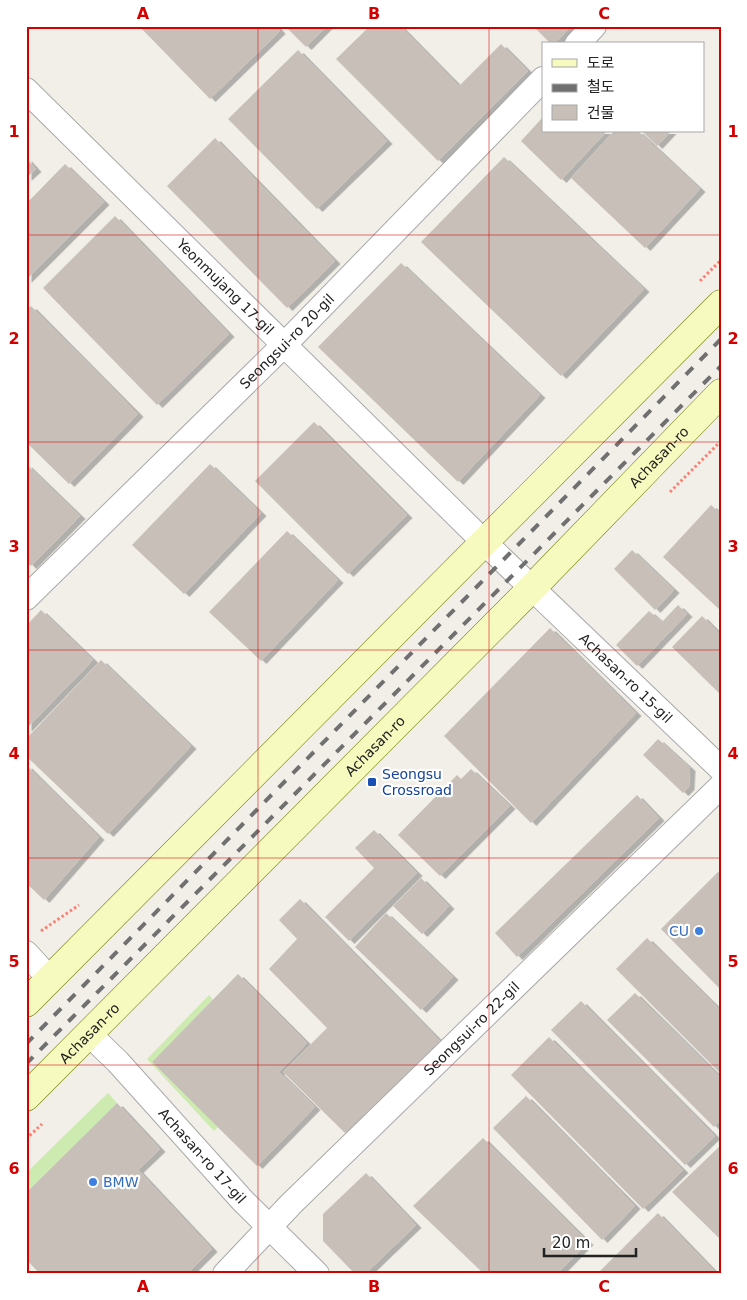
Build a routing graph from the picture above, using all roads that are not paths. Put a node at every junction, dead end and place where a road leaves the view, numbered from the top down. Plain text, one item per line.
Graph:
1 (594, 26) edge
2 (579, 42) edge
3 (542, 80) edge
4 (26, 90) edge
5 (721, 304) edge
6 (285, 344) junction
7 (721, 393) edge
8 (485, 543) junction
9 (532, 588) junction
10 (26, 598) edge
11 (721, 769) edge
12 (721, 786) edge
13 (26, 953) edge
14 (50, 979) junction
15 (26, 1003) edge
16 (90, 1035) junction
17 (26, 1097) edge
18 (270, 1226) junction
19 (225, 1274) edge
20 (316, 1274) edge

1 - 2 street
3 - 6 street, Seongsui-ro 20-gil
4 - 6 street, Yeonmujang 17-gil
5 - 8 main road
6 - 8 street, Yeonmujang 17-gil
6 - 10 street, Seongsui-ro 20-gil
7 - 9 main road, Achasan-ro
8 - 9 street, Yeonmujang 17-gil
8 - 14 main road
9 - 11 street, Achasan-ro 15-gil
9 - 16 main road, Achasan-ro
12 - 18 street, Seongsui-ro 22-gil
13 - 14 street
14 - 15 main road
16 - 17 main road, Achasan-ro
16 - 18 street, Achasan-ro 17-gil
18 - 19 street, Seongsui-ro 22-gil
18 - 20 street, Achasan-ro 17-gil

